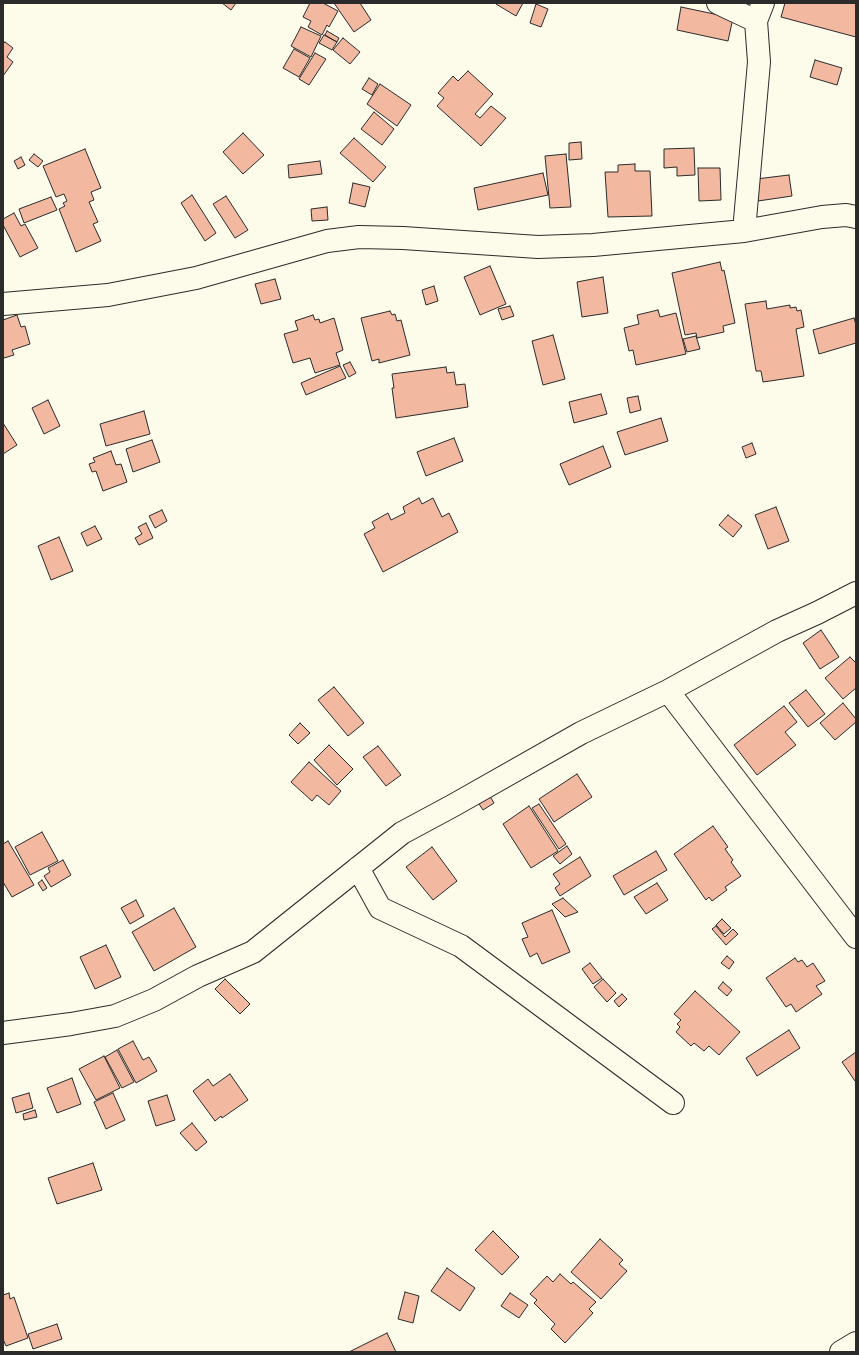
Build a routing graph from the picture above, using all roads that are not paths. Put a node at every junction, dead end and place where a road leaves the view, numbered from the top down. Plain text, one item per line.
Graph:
1 (718, 3) edge
2 (760, 12) edge
3 (856, 217) edge
4 (744, 231) junction
5 (3, 304) edge
6 (856, 593) edge
7 (668, 691) junction
8 (358, 868) junction
9 (856, 936) edge
10 (3, 1033) edge
11 (673, 1103) dead end
12 (856, 1343) edge
13 (841, 1352) edge

1 - 2 street
2 - 4 street
3 - 4 street
4 - 5 street
6 - 7 street
7 - 8 street
7 - 9 street
8 - 10 street
8 - 11 street
12 - 13 street

